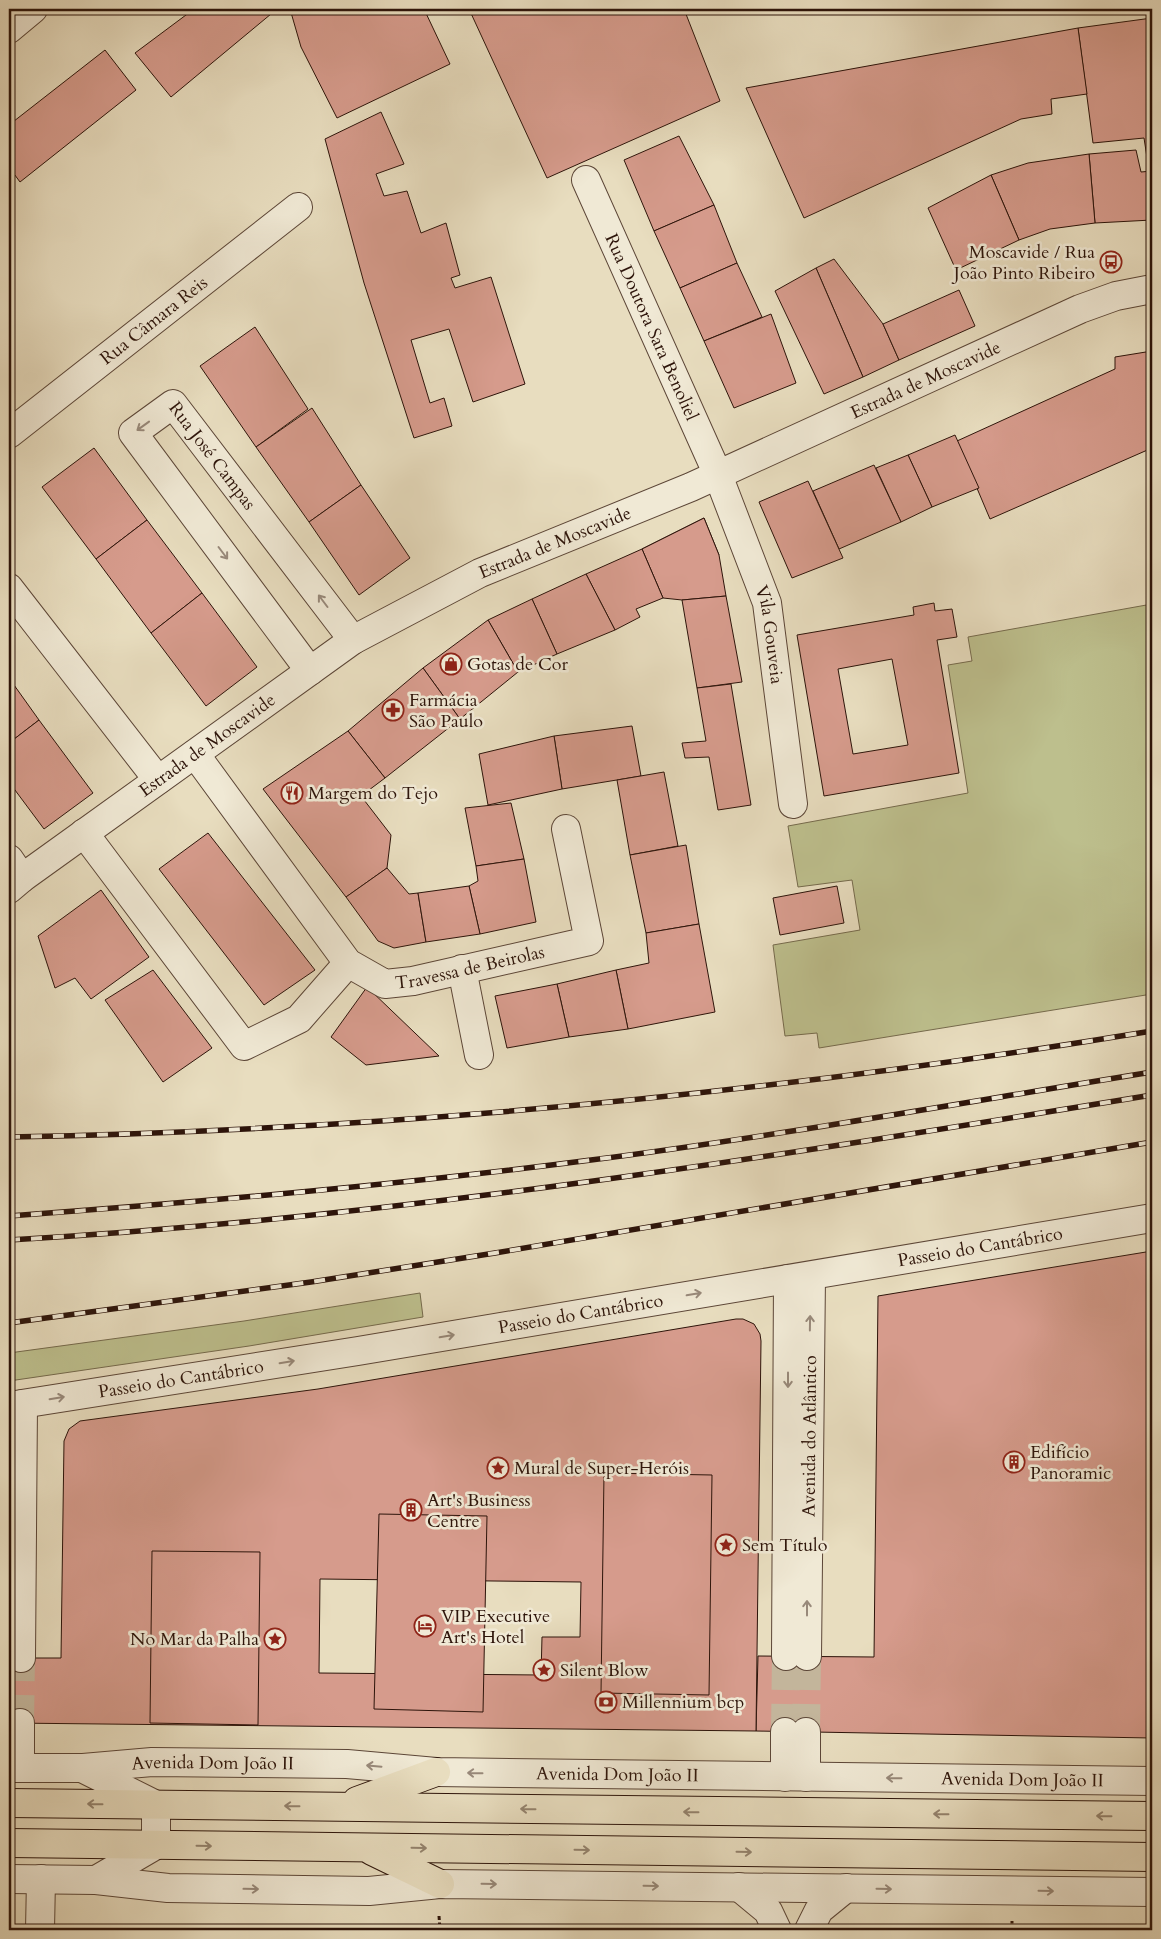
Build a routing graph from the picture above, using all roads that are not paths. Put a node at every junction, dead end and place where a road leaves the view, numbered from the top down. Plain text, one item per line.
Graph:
1 (33, 9) edge
2 (9, 29) edge
3 (586, 180) dead end
4 (298, 207) dead end
5 (1152, 290) edge
6 (9, 434) edge
7 (718, 475) junction
8 (9, 588) edge
9 (353, 640) junction
10 (310, 671) junction
11 (195, 754) junction
12 (158, 780) junction
13 (793, 804) dead end
14 (566, 829) dead end
15 (84, 833) junction
16 (13, 875) edge
17 (348, 963) junction
18 (462, 969) junction
19 (479, 1055) dead end
20 (1152, 1218) edge
21 (800, 1277) junction
22 (16, 1405) edge
23 (797, 1656) tunnel mouth
24 (21, 1658) tunnel mouth
25 (20, 1723) tunnel mouth
26 (796, 1732) tunnel mouth
27 (14, 1768) edge
28 (83, 1768) junction
29 (436, 1772) junction
30 (795, 1777) junction
31 (1152, 1781) edge
32 (9, 1803) edge
33 (156, 1805) junction
34 (341, 1807) junction
35 (1152, 1816) edge
36 (9, 1843) edge
37 (156, 1845) junction
38 (364, 1847) junction
39 (1152, 1857) edge
40 (9, 1879) edge
41 (41, 1879) junction
42 (96, 1880) junction
43 (440, 1884) junction
44 (739, 1888) junction
45 (846, 1888) junction
46 (1152, 1892) edge
47 (40, 1930) edge
48 (777, 1930) edge
49 (809, 1930) edge

1 - 2 street
3 - 7 street, Rua Doutora Sara Benoliel
4 - 6 street, Rua Câmara Reis
5 - 7 street, Estrada de Moscavide
7 - 9 street, Estrada de Moscavide
7 - 13 street, Vila Gouveia
8 - 12 street
9 - 10 street, Estrada de Moscavide
9 -> 10 street, Rua José Campas
10 - 11 street, Estrada de Moscavide
11 - 12 street, Estrada de Moscavide
11 - 17 street, Travessa de Beirolas
12 - 15 street, Estrada de Moscavide
14 - 18 street, Travessa de Beirolas
15 - 16 street, Estrada de Moscavide
15 - 17 street
17 - 18 street, Travessa de Beirolas
18 - 19 street
20 - 21 street, Passeio do Cantábrico
22 -> 21 street, Passeio do Cantábrico
21 - 23 street, Avenida do Atlântico
22 - 24 street
25 - 27 street
26 - 30 street
27 - 28 street, Avenida Dom João II
29 -> 28 street, Avenida Dom João II
28 - 33 street, Avenida Dom João II
30 -> 29 street, Avenida Dom João II
29 - 34 main road
31 -> 30 street, Avenida Dom João II
33 -> 32 main road, Avenida Dom João II
34 -> 33 main road, Avenida Dom João II
33 - 37 street
35 -> 34 main road, Avenida Dom João II
36 - 37 main road
37 -> 38 main road
37 - 42 street
38 -> 39 main road
38 - 43 main road
40 - 41 street
41 - 42 street
41 - 47 street
42 -> 43 street
43 -> 44 street
44 - 45 street
44 - 48 street
45 -> 46 street
45 - 49 street

